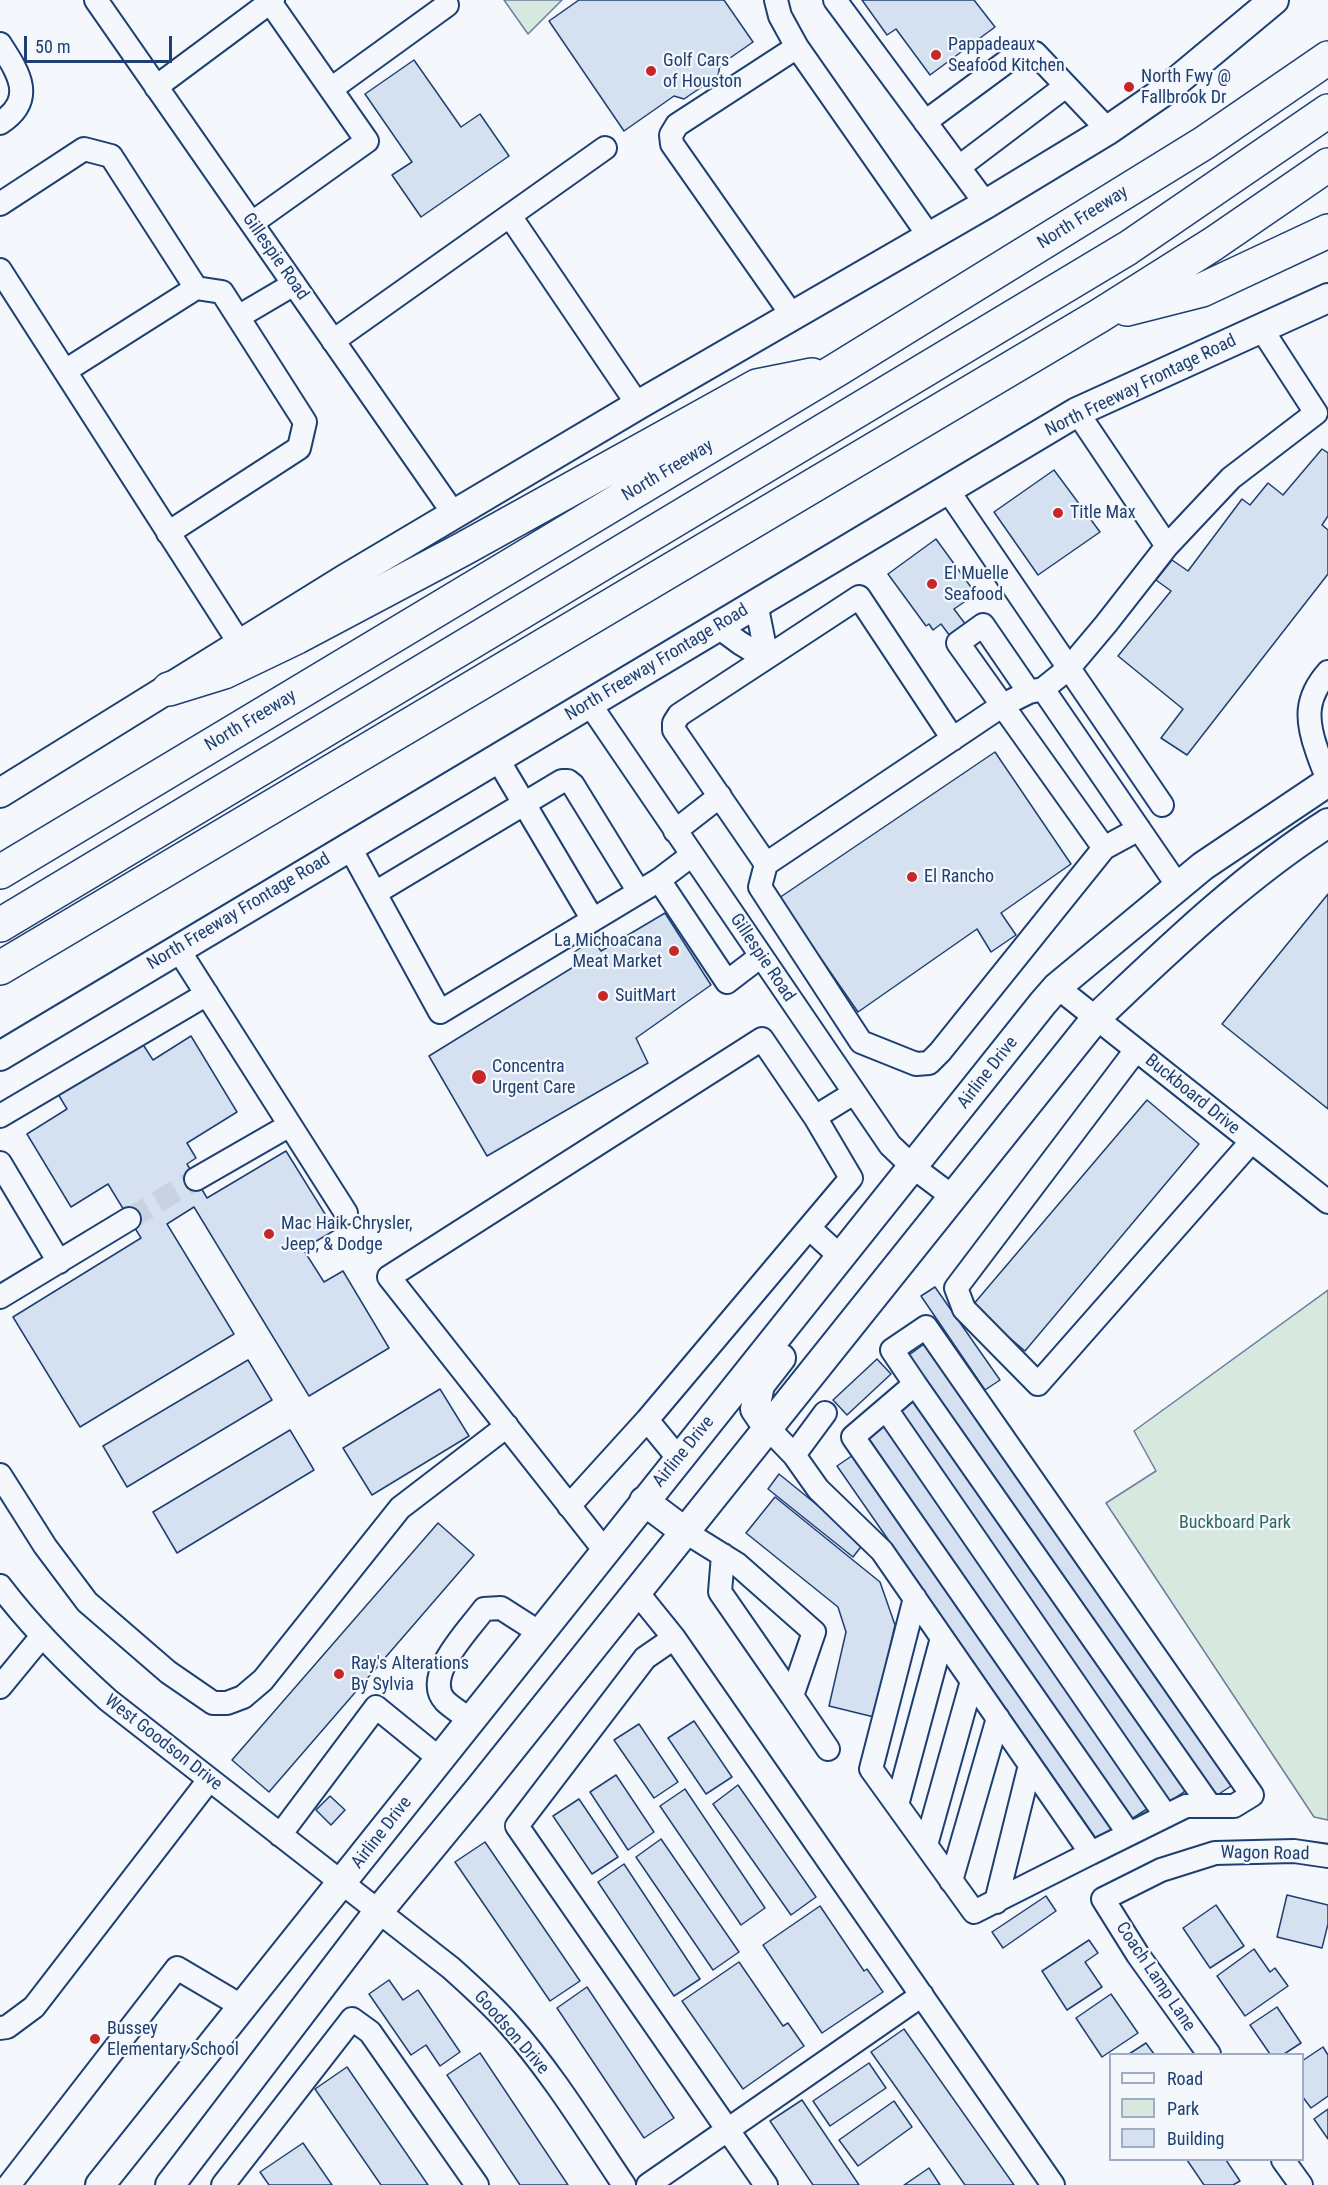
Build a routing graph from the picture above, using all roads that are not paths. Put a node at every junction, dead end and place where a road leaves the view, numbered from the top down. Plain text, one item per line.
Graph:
1 (96, 0) edge
2 (776, 0) edge
3 (835, 0) edge
4 (272, 1) edge
5 (447, 5) dead end
6 (1258, 6) edge
7 (0, 44) edge
8 (797, 47) junction
9 (1328, 58) edge
10 (1066, 86) junction
11 (156, 87) junction
12 (331, 89) junction
13 (1328, 111) edge
14 (925, 122) junction
15 (0, 123) edge
16 (1108, 130) junction
17 (605, 148) dead end
18 (1328, 165) edge
19 (959, 167) junction
20 (0, 204) edge
21 (986, 204) junction
22 (510, 216) junction
23 (252, 223) junction
24 (1328, 231) edge
25 (929, 236) junction
26 (0, 270) edge
27 (294, 284) junction
28 (196, 288) junction
29 (1328, 298) edge
30 (792, 315) junction
31 (1099, 316) junction
32 (238, 317) junction
33 (1261, 328) junction
34 (333, 341) junction
35 (838, 369) junction
36 (65, 371) junction
37 (638, 405) junction
38 (1322, 409) edge
39 (1077, 412) junction
40 (947, 489) junction
41 (454, 513) junction
42 (168, 533) junction
43 (1167, 546) junction
44 (756, 603) junction
45 (717, 626) junction
46 (240, 644) junction
47 (765, 658) junction
48 (1068, 668) junction
49 (1328, 672) edge
50 (169, 689) junction
51 (1036, 691) junction
52 (589, 703) junction
53 (1003, 705) junction
54 (953, 739) junction
55 (497, 758) junction
56 (1328, 780) edge
57 (0, 793) edge
58 (720, 796) junction
59 (525, 804) junction
60 (1162, 806) dead end
61 (1324, 821) edge
62 (1139, 829) junction
63 (675, 831) junction
64 (350, 846) junction
65 (1104, 848) junction
66 (692, 855) junction
67 (766, 864) junction
68 (0, 872) edge
69 (659, 880) junction
70 (1178, 886) junction
71 (639, 892) junction
72 (375, 893) junction
73 (593, 920) junction
74 (0, 925) edge
75 (37, 946) junction
76 (178, 949) junction
77 (761, 956) junction
78 (0, 968) edge
79 (1057, 987) junction
80 (0, 994) edge
81 (207, 994) junction
82 (1096, 1018) junction
83 (861, 1042) junction
84 (1136, 1050) junction
85 (0, 1056) edge
86 (833, 1062) junction
87 (854, 1093) junction
88 (0, 1116) edge
89 (815, 1117) junction
90 (290, 1125) junction
91 (1251, 1142) junction
92 (0, 1163) edge
93 (913, 1167) junction
94 (195, 1179) tunnel mouth
95 (6, 1189) edge
96 (953, 1197) junction
97 (1328, 1202) edge
98 (346, 1213) dead end
99 (129, 1219) tunnel mouth
100 (809, 1228) junction
101 (841, 1257) junction
102 (59, 1262) junction
103 (0, 1298) edge
104 (783, 1329) junction
105 (915, 1384) junction
106 (886, 1408) junction
107 (825, 1413) dead end
108 (647, 1420) junction
109 (507, 1426) junction
110 (768, 1428) junction
111 (794, 1455) junction
112 (679, 1459) junction
113 (0, 1475) edge
114 (644, 1501) junction
115 (569, 1506) junction
116 (684, 1531) junction
117 (605, 1551) junction
118 (723, 1555) junction
119 (636, 1591) junction
120 (3, 1595) edge
121 (915, 1598) junction
122 (540, 1633) junction
123 (42, 1636) junction
124 (674, 1638) junction
125 (942, 1638) junction
126 (972, 1681) junction
127 (0, 1687) edge
128 (792, 1696) junction
129 (998, 1718) junction
130 (471, 1721) junction
131 (828, 1749) dead end
132 (440, 1759) junction
133 (1030, 1765) junction
134 (209, 1780) junction
135 (897, 1805) junction
136 (1210, 1806) junction
137 (1166, 1816) junction
138 (1129, 1834) junction
139 (280, 1835) junction
140 (926, 1845) junction
141 (1091, 1853) junction
142 (1328, 1857) edge
143 (951, 1881) junction
144 (342, 1884) junction
145 (1103, 1899) joint
146 (996, 1902) junction
147 (378, 1912) junction
148 (922, 1995) junction
149 (243, 2007) junction
150 (0, 2028) edge
151 (1208, 2053) edge
152 (728, 2130) junction
153 (1284, 2161) edge
154 (9, 2185) edge
155 (100, 2185) edge
156 (170, 2185) edge
157 (223, 2185) edge
158 (477, 2185) edge
159 (624, 2185) edge
160 (648, 2185) edge
161 (766, 2185) edge
162 (1053, 2185) edge
163 (1301, 2185) edge

1 - 11 street, Gillespie Road
2 - 8 street
3 - 14 street
4 - 11 street
4 - 12 street
5 - 12 street
6 - 16 main road
7 - 15 street
8 - 25 street
8 - 30 street
9 - 35 highway, North Freeway
10 - 14 street
10 - 16 street
10 - 19 street
11 - 23 street, Gillespie Road
12 - 23 street
13 - 74 highway
14 - 19 street
16 - 21 main road
17 - 22 street
18 - 31 highway
19 - 21 street
20 - 28 street
21 - 25 main road
22 - 34 street
22 - 37 street
23 - 27 street, Gillespie Road
24 - 31 highway
25 - 30 main road
26 - 36 street
27 - 32 street
27 - 34 street, Gillespie Road
28 - 32 street
28 - 36 street
29 - 33 main road, North Freeway Frontage Road
30 - 37 main road
31 - 75 highway
32 - 42 street
33 - 38 street
33 - 39 main road, North Freeway Frontage Road
34 - 41 street, Gillespie Road
35 - 50 highway
35 - 68 highway, North Freeway
36 - 42 street
37 - 41 main road
38 - 43 street
39 - 40 main road, North Freeway Frontage Road
39 - 43 street
40 - 44 main road, North Freeway Frontage Road
40 - 48 street
41 - 46 main road
42 - 46 street
43 - 48 street
44 - 45 main road, North Freeway Frontage Road
44 - 47 street
45 - 47 street
45 - 52 main road, North Freeway Frontage Road
46 - 50 main road
47 - 54 street
47 - 58 street
48 - 51 street
48 - 60 street
49 - 56 street
50 - 57 main road
51 - 53 street
51 - 53 street
51 - 62 street
52 - 55 main road, North Freeway Frontage Road
52 - 63 street, Gillespie Road
53 - 54 street
53 - 65 street
54 - 67 street
55 - 59 street
55 - 64 main road, North Freeway Frontage Road
56 - 70 main road, Airline Drive
58 - 63 street
58 - 67 street
59 - 71 street
59 - 72 street
59 - 73 street
61 - 82 main road
62 - 65 street
62 - 70 street
63 - 66 street, Gillespie Road
64 - 72 street
64 - 76 main road, North Freeway Frontage Road
65 - 83 street
66 - 69 street
66 - 77 street, Gillespie Road
67 - 83 street
69 - 71 street
69 - 77 street
70 - 79 main road, Airline Drive
71 - 73 street
72 - 73 street
75 - 78 highway
75 - 80 highway
76 - 81 street
76 - 85 main road, North Freeway Frontage Road
77 - 86 street, Gillespie Road
79 - 82 street, Buckboard Drive
79 - 93 main road, Airline Drive
81 - 88 street
81 - 90 street
82 - 84 street, Buckboard Drive
82 - 96 main road
83 - 86 street
84 - 91 street, Buckboard Drive
84 - 91 street
86 - 87 street, Gillespie Road
87 - 89 street
87 - 93 street, Gillespie Road
89 - 100 street
89 - 109 street
90 - 94 street
90 - 98 street
91 - 97 street, Buckboard Drive
92 - 95 street
93 - 96 street, Gillespie Road
93 - 101 main road, Airline Drive
95 - 102 street
96 - 110 main road
99 - 102 street
100 - 101 street
100 - 108 street
101 - 104 main road, Airline Drive
102 - 103 street
104 - 110 main road
104 - 112 main road, Airline Drive
105 - 106 street
105 - 136 street
105 - 136 street
106 - 137 street
106 - 138 street
107 - 111 street
108 - 112 street
108 - 115 street
109 - 113 street
109 - 115 street
110 - 111 street
110 - 116 main road
111 - 121 street
112 - 114 main road, Airline Drive
114 - 116 main road
114 - 117 main road, Airline Drive
115 - 117 street
116 - 118 street
116 - 119 main road
117 - 122 main road, Airline Drive
118 - 128 street
118 - 128 street
119 - 124 street
119 - 147 main road
120 - 123 street, West Goodson Drive
121 - 125 street
121 - 135 street
122 - 130 main road, Airline Drive
122 - 130 street
123 - 127 street
123 - 134 street, West Goodson Drive
124 - 148 street
124 - 152 street
125 - 126 street
125 - 135 street
126 - 129 street
126 - 140 street
128 - 131 street
129 - 133 street
129 - 143 street
130 - 132 main road, Airline Drive
132 - 139 street
132 - 144 main road, Airline Drive
133 - 141 street
133 - 146 street
134 - 139 street, West Goodson Drive
134 - 150 street
135 - 140 street
136 - 137 street
137 - 138 street
138 - 141 street
139 - 144 street, West Goodson Drive
140 - 143 street
141 - 146 street
142 - 145 street, Wagon Road
143 - 146 street
144 - 147 street, Goodson Drive
144 - 149 main road, Airline Drive
145 - 151 street, Coach Lamp Lane
147 - 156 main road
147 - 159 street, Goodson Drive
148 - 152 street
148 - 162 street
149 - 154 street
149 - 155 main road, Airline Drive
152 - 160 street
152 - 161 street
153 - 163 street
157 - 158 street

